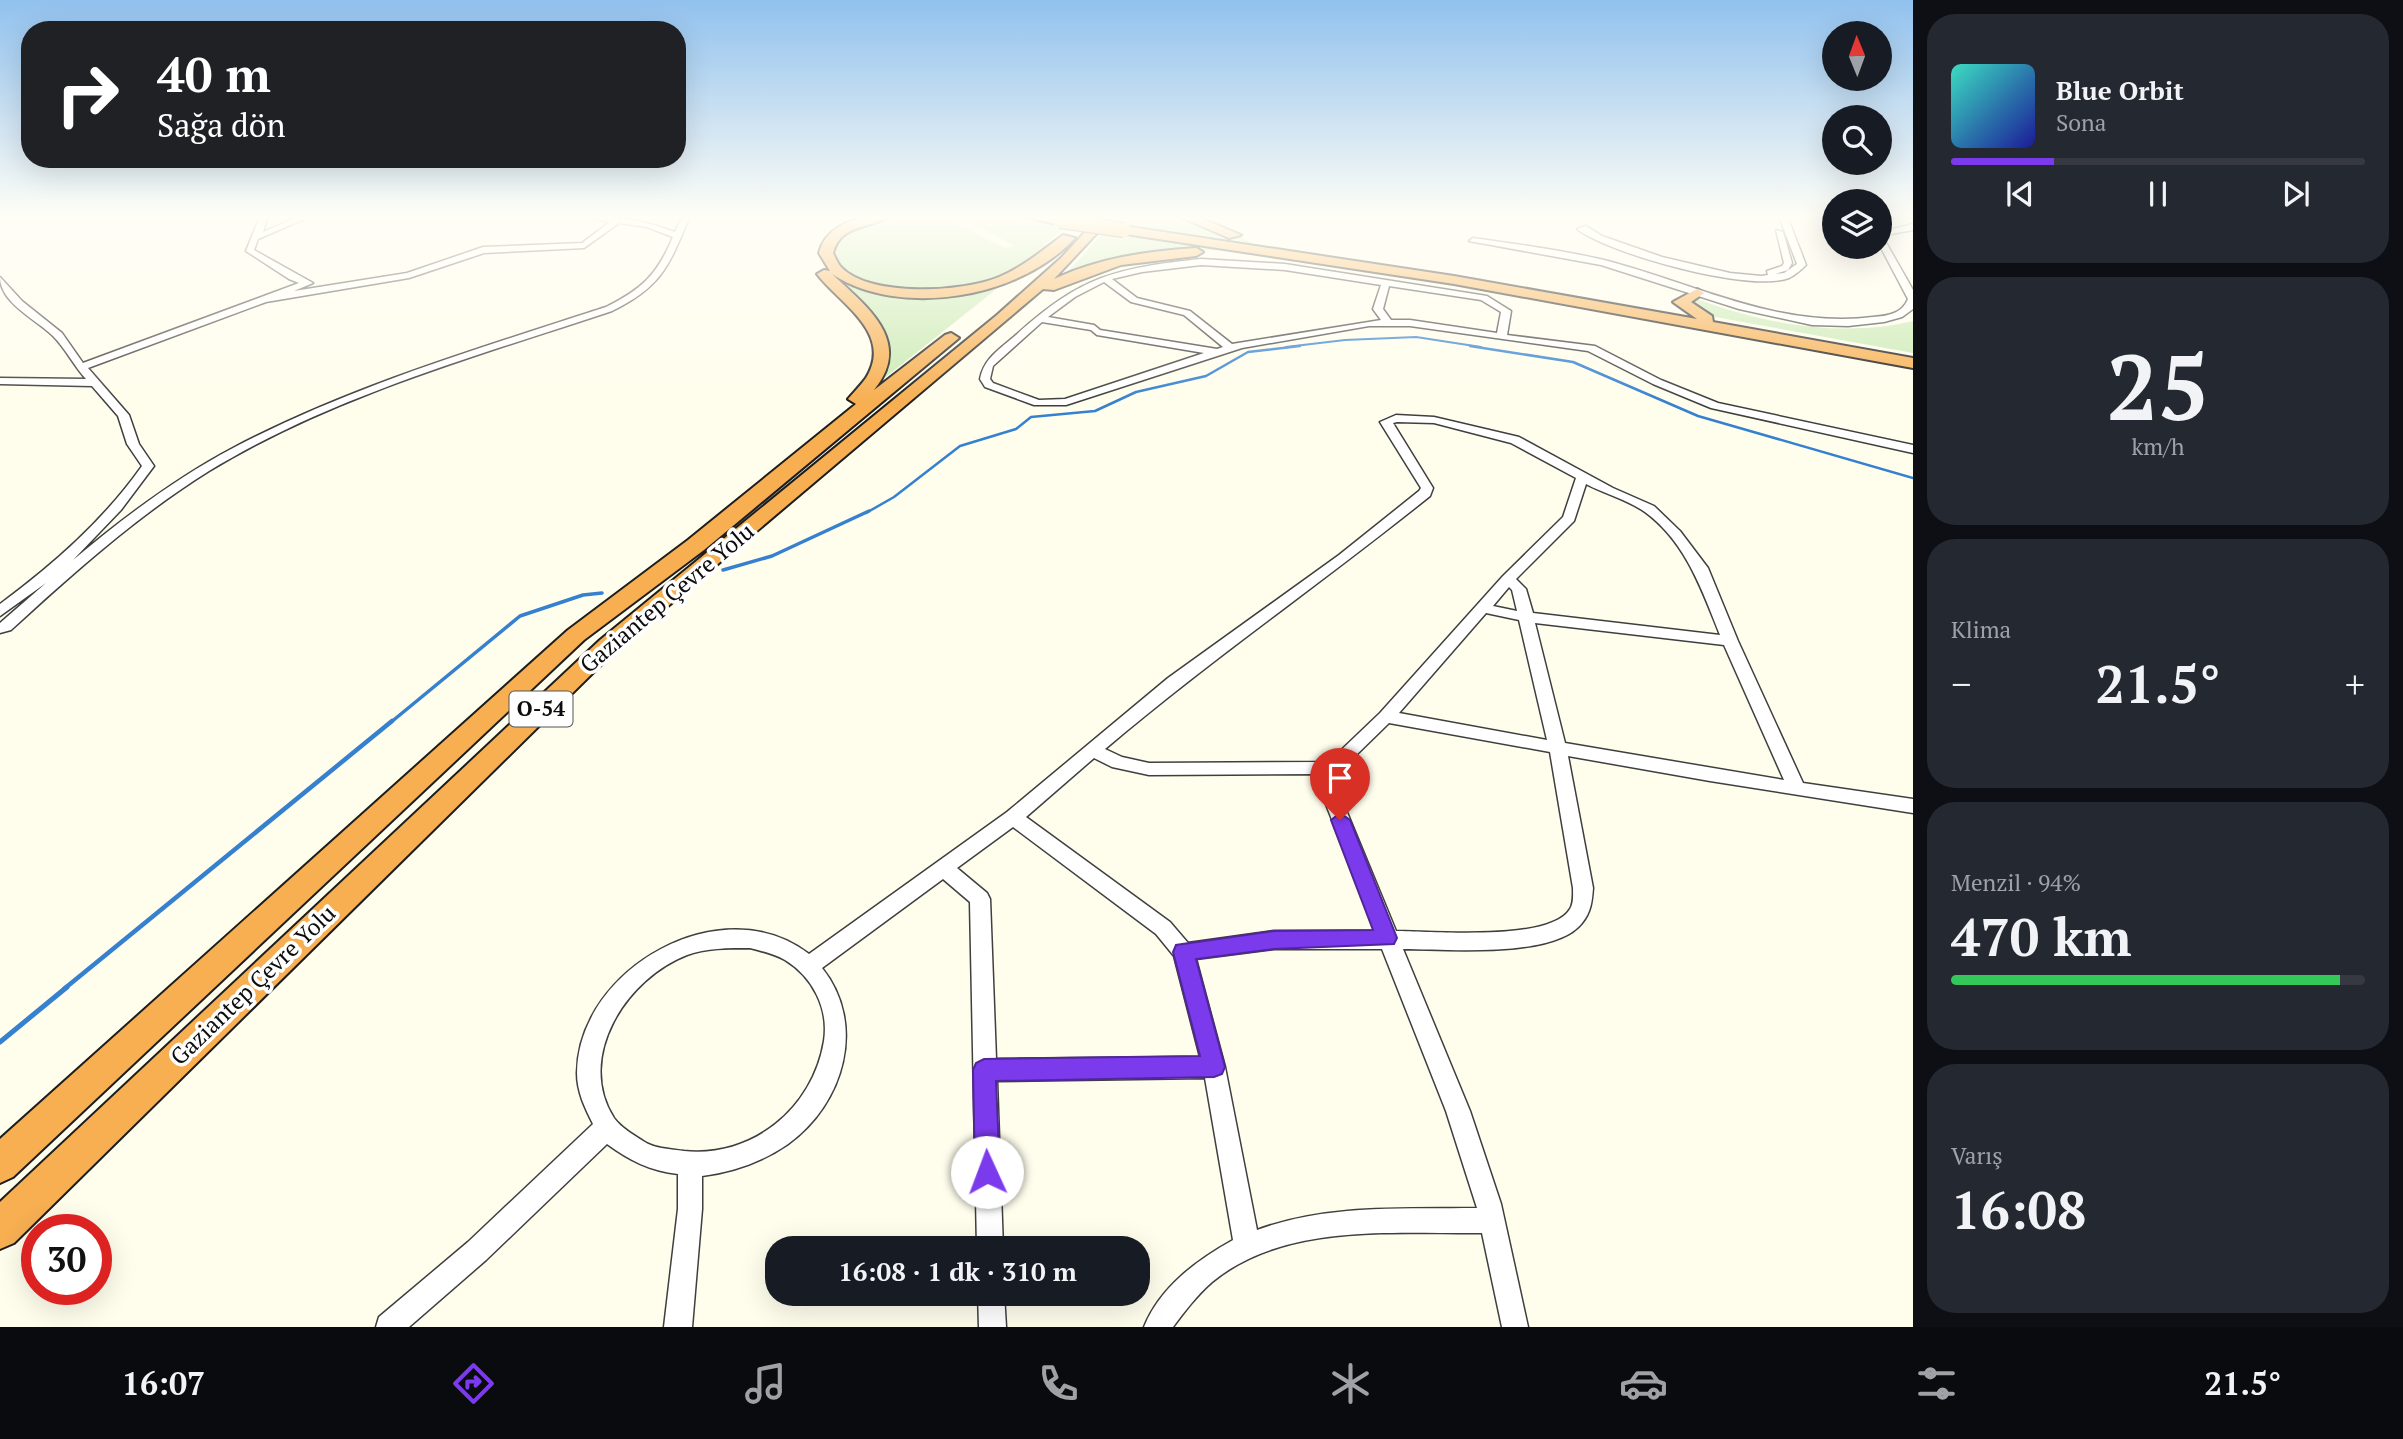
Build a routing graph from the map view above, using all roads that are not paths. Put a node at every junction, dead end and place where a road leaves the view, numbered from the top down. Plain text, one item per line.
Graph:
1 (295, 278) edge
2 (392, 278) edge
3 (656, 278) edge
4 (828, 278) edge
5 (854, 278) edge
6 (1009, 278) edge
7 (1010, 278) edge
8 (1047, 278) edge
9 (1068, 278) edge
10 (1109, 278) edge
11 (1359, 278) edge
12 (1446, 278) edge
13 (1455, 278) edge
14 (1649, 278) edge
15 (1902, 278) edge
16 (1104, 279) junction
17 (0, 280) edge
18 (1386, 282) junction
19 (1698, 293) junction
20 (266, 299) junction
21 (1913, 299) edge
22 (1002, 318) junction
23 (1042, 319) junction
24 (1711, 320) junction
25 (1387, 322) junction
26 (1032, 327) junction
27 (1097, 332) junction
28 (1502, 337) junction
29 (1230, 348) junction
30 (1219, 352) junction
31 (1913, 358) edge
32 (1913, 363) edge
33 (80, 367) junction
34 (0, 381) edge
35 (96, 383) junction
36 (817, 443) junction
37 (1913, 449) edge
38 (1582, 478) junction
39 (1508, 579) junction
40 (0, 595) edge
41 (20, 596) junction
42 (1482, 608) junction
43 (0, 611) edge
44 (1526, 617) junction
45 (0, 628) edge
46 (1730, 640) junction
47 (1385, 718) junction
48 (1556, 747) junction
49 (1095, 751) junction
50 (1320, 768) junction
51 (1797, 788) junction
52 (1913, 806) edge
53 (1013, 817) junction
54 (943, 867) junction
55 (1387, 938) junction
56 (1183, 952) junction
57 (809, 966) junction
58 (1214, 1067) junction
59 (984, 1070) junction
60 (606, 1128) junction
61 (0, 1164) edge
62 (690, 1166) junction
63 (1493, 1220) junction
64 (0, 1229) edge
65 (990, 1236) edge
66 (1247, 1245) junction
67 (991, 1306) edge
68 (389, 1327) edge
69 (678, 1327) edge
70 (992, 1327) edge
71 (1157, 1327) edge
72 (1515, 1327) edge

1 - 20 street
2 - 20 street
3 - 45 street
4 - 36 highway
5 - 7 highway
6 - 36 highway, Gaziantep Çevre Yolu / O-54
8 - 22 highway, Gaziantep Çevre Yolu / O-54
9 - 22 highway
10 - 16 street
11 - 18 street
12 - 32 highway
13 - 24 highway
14 - 19 street
15 - 21 street
16 - 23 street
16 - 29 street
17 - 33 street
18 - 25 street
18 - 28 street
19 - 21 street
19 - 24 highway
20 - 33 street
22 - 64 highway, Gaziantep Çevre Yolu / O-54
23 - 26 street
23 - 27 street
24 - 31 highway
25 - 28 street
25 - 29 street
26 - 27 street
26 - 30 street
27 - 30 street
28 - 37 street
29 - 30 street
33 - 35 street
34 - 35 street
35 - 41 street
36 - 61 highway, Gaziantep Çevre Yolu / O-54
38 - 39 street
38 - 46 street
38 - 49 street
39 - 42 street
39 - 44 street
40 - 41 street
41 - 43 street
42 - 44 street
42 - 47 street
44 - 46 street
44 - 48 street
46 - 51 street
47 - 48 street
47 - 50 street
48 - 51 street
48 - 55 street
49 - 50 street
49 - 53 street
50 - 55 street
51 - 52 street
53 - 54 street
53 - 56 street
54 - 57 street
54 - 59 street
55 - 56 street
55 - 63 street
56 - 58 street
57 - 60 street
57 - 62 street
58 - 59 street
58 - 66 street
59 - 65 street
60 - 62 street
60 - 68 street
62 - 69 street
63 - 66 street
63 - 72 street
66 - 71 street
67 - 70 street

